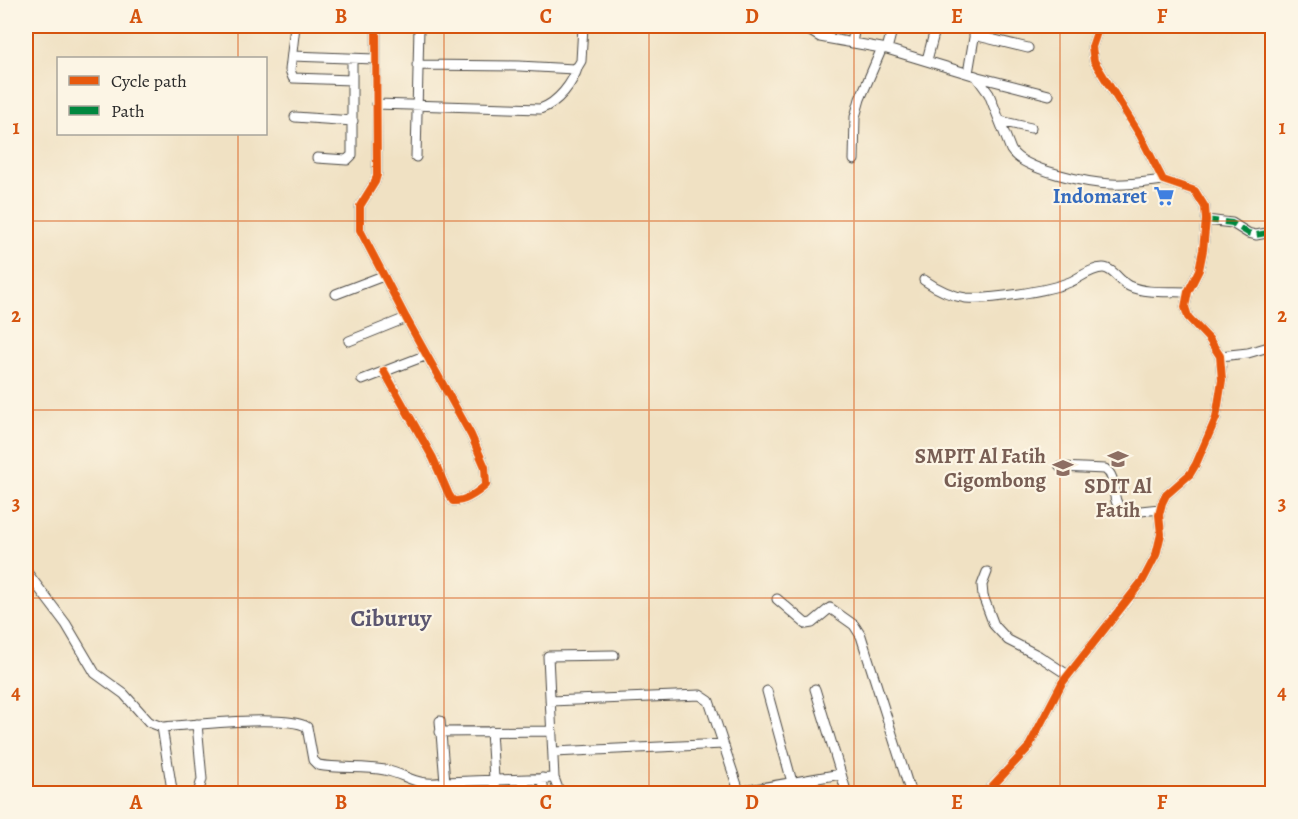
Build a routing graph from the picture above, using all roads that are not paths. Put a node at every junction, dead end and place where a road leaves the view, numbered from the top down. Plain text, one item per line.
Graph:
1 (295, 26) edge
2 (375, 26) edge
3 (418, 26) edge
4 (583, 26) edge
5 (805, 26) edge
6 (855, 26) edge
7 (893, 26) edge
8 (936, 26) edge
9 (1099, 26) edge
10 (975, 30) edge
11 (852, 43) junction
12 (884, 48) junction
13 (1028, 48) dead end
14 (292, 56) junction
15 (352, 59) junction
16 (375, 59) junction
17 (927, 60) junction
18 (417, 65) junction
19 (578, 66) junction
20 (972, 74) junction
21 (352, 80) junction
22 (1049, 95) dead end
23 (376, 104) junction
24 (417, 106) junction
25 (295, 117) dead end
26 (353, 121) junction
27 (1000, 121) junction
28 (1031, 128) dead end
29 (416, 157) dead end
30 (317, 158) dead end
31 (854, 160) dead end
32 (1163, 180) junction
33 (1206, 220) junction
34 (1272, 232) edge
35 (383, 276) junction
36 (924, 280) dead end
37 (1188, 292) junction
38 (336, 294) dead end
39 (406, 318) junction
40 (349, 341) dead end
41 (1272, 346) edge
42 (427, 355) junction
43 (1220, 356) junction
44 (384, 371) junction
45 (362, 380) dead end
46 (1059, 467) dead end
47 (1160, 509) junction
48 (26, 571) edge
49 (987, 572) dead end
50 (777, 599) dead end
51 (614, 655) dead end
52 (1068, 675) junction
53 (815, 689) dead end
54 (767, 691) dead end
55 (550, 700) junction
56 (440, 721) dead end
57 (196, 724) junction
58 (162, 727) junction
59 (491, 731) junction
60 (552, 731) junction
61 (440, 732) junction
62 (723, 744) junction
63 (554, 752) junction
64 (841, 774) junction
65 (543, 778) junction
66 (555, 778) junction
67 (494, 780) junction
68 (445, 782) junction
69 (792, 782) junction
70 (172, 790) dead end
71 (740, 793) edge
72 (198, 794) edge
73 (495, 794) edge
74 (543, 794) edge
75 (560, 794) edge
76 (726, 794) edge
77 (847, 794) edge
78 (911, 794) edge
79 (985, 794) edge

1 - 14 street
2 - 16 street
3 - 18 street
4 - 19 street
5 - 11 street
6 - 11 street
7 - 12 street
8 - 17 street
9 - 32 street
10 - 13 street
10 - 20 street
11 - 12 street
12 - 17 street
12 - 31 street
14 - 15 street
14 - 21 street
15 - 16 street
15 - 21 street
16 - 23 street
17 - 20 street
18 - 19 street
18 - 24 street
19 - 24 street
20 - 22 street
20 - 27 street
21 - 26 street
23 - 24 street
23 - 35 street
24 - 29 street
25 - 26 street
26 - 30 street
27 - 28 street
27 - 32 street
32 - 33 street
33 - 34 street
33 - 37 street
35 - 38 street
35 - 39 street
36 - 37 street
37 - 43 street
39 - 40 street
39 - 42 street
41 - 43 street
42 - 44 street
42 - 44 street
43 - 47 street
44 - 45 street
46 - 47 street
47 - 52 street
48 - 58 street
49 - 52 street
50 - 78 street
51 - 55 street
52 - 79 street
53 - 64 street
54 - 69 street
55 - 60 street
55 - 62 street
56 - 61 street
57 - 58 street
57 - 68 street
57 - 72 street
58 - 70 street
59 - 60 street
59 - 61 street
59 - 67 street
60 - 63 street
61 - 68 street
62 - 63 street
62 - 71 street
63 - 66 street
64 - 69 street
64 - 77 street
65 - 66 street
65 - 67 street
65 - 74 street
66 - 75 street
67 - 68 street
67 - 73 street
69 - 71 street
71 - 76 street

